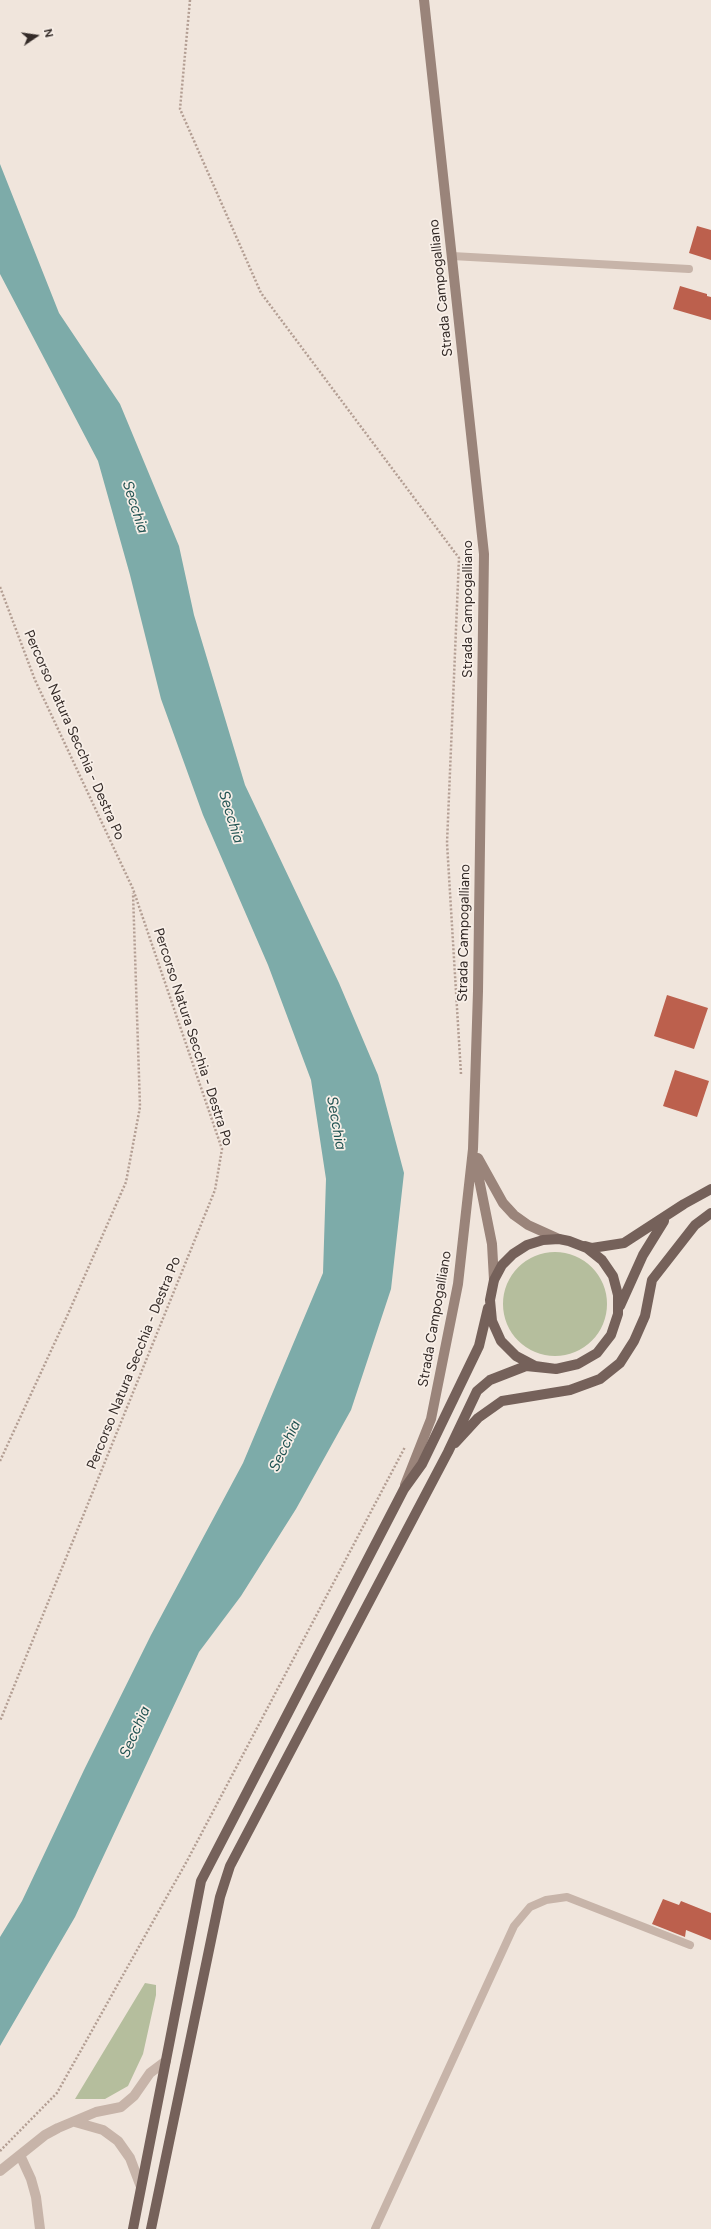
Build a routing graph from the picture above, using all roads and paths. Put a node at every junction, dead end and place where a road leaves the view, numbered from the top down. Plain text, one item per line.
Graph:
1 (190, 0) edge
2 (424, 0) edge
3 (452, 256) junction
4 (689, 268) dead end
5 (0, 587) edge
6 (132, 889) junction
7 (461, 1077) dead end
8 (473, 1149) junction
9 (711, 1189) edge
10 (711, 1213) edge
11 (668, 1216) junction
12 (564, 1240) junction
13 (494, 1280) junction
14 (490, 1300) junction
15 (618, 1314) junction
16 (556, 1369) junction
17 (407, 1442) dead end
18 (448, 1452) junction
19 (0, 1461) edge
20 (404, 1489) junction
21 (0, 1721) edge
22 (690, 1945) dead end
23 (166, 2061) junction
24 (75, 2122) junction
25 (0, 2151) edge
26 (20, 2155) junction
27 (0, 2171) edge
28 (141, 2187) junction
29 (40, 2229) edge
30 (132, 2229) edge
31 (151, 2229) edge
32 (375, 2229) edge

1 - 7 path
2 - 3 main road, Strada Campogalliano
3 - 4 lane
3 - 8 main road, Strada Campogalliano
5 - 6 path, Percorso Natura Secchia - Destra Po
6 - 19 path
6 - 21 path, Percorso Natura Secchia - Destra Po
8 - 12 main road
8 - 13 main road, Strada Campogalliano
8 - 20 main road, Strada Campogalliano
9 - 11 main road
10 - 18 main road
11 - 12 main road
11 - 15 main road
12 - 13 main road
12 - 15 main road
13 - 14 main road
14 - 16 main road
14 - 20 main road
15 - 16 main road
16 - 18 main road
17 - 25 path
18 - 31 main road
20 - 23 main road
22 - 32 lane
23 - 24 street
23 - 28 main road
24 - 26 street
24 - 28 street
26 - 27 street
26 - 29 street
28 - 30 main road

